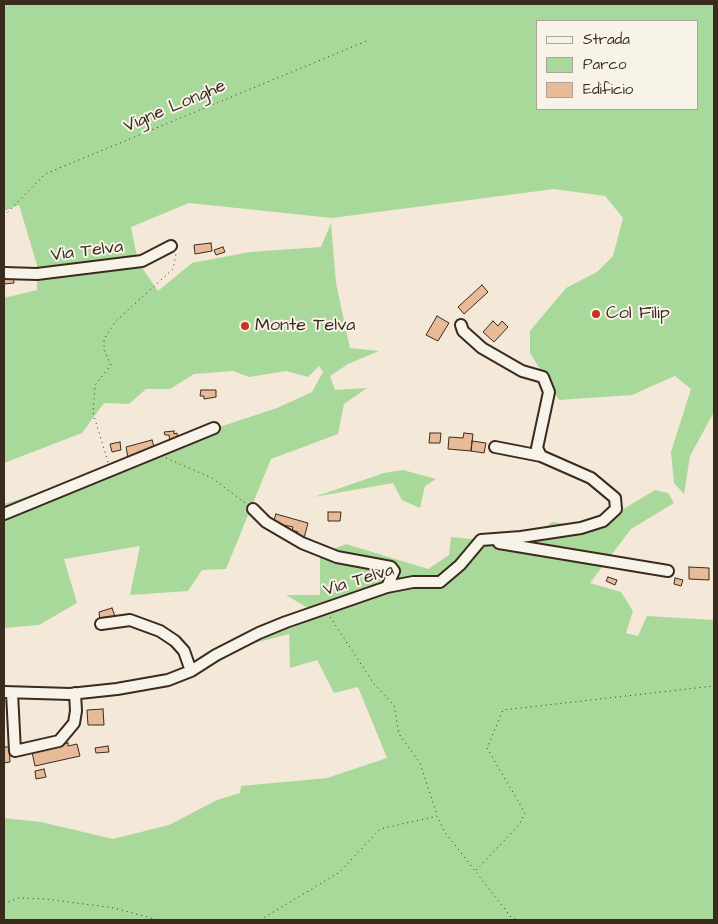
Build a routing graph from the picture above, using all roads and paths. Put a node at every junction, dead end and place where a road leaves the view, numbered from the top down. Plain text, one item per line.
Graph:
1 (369, 40) dead end
2 (4, 216) edge
3 (171, 246) joint
4 (4, 273) edge
5 (461, 325) dead end
6 (214, 428) dead end
7 (495, 448) dead end
8 (159, 452) junction
9 (541, 456) junction
10 (111, 470) junction
11 (254, 509) joint
12 (4, 514) edge
13 (481, 540) junction
14 (668, 571) dead end
15 (387, 586) junction
16 (325, 609) junction
17 (101, 624) dead end
18 (191, 671) junction
19 (714, 686) edge
20 (8, 693) edge
21 (75, 693) junction
22 (437, 816) junction
23 (476, 870) junction
24 (4, 904) edge
25 (158, 920) edge
26 (260, 920) edge
27 (519, 920) edge

1 - 2 path, Vigne Longhe
3 - 4 street, Via Telva
3 - 10 path
5 - 9 street
6 - 8 street
7 - 9 street
8 - 10 street
8 - 11 path
9 - 13 street
10 - 12 street
11 - 15 street
13 - 14 street
13 - 15 street, Via Telva
15 - 16 street, Via Telva
16 - 18 street, Via Telva
16 - 22 path
17 - 18 street
18 - 21 street, Via Telva
19 - 23 path
20 - 21 street, Via Telva
20 - 21 street
22 - 23 path
22 - 26 path
23 - 27 path
24 - 25 path

